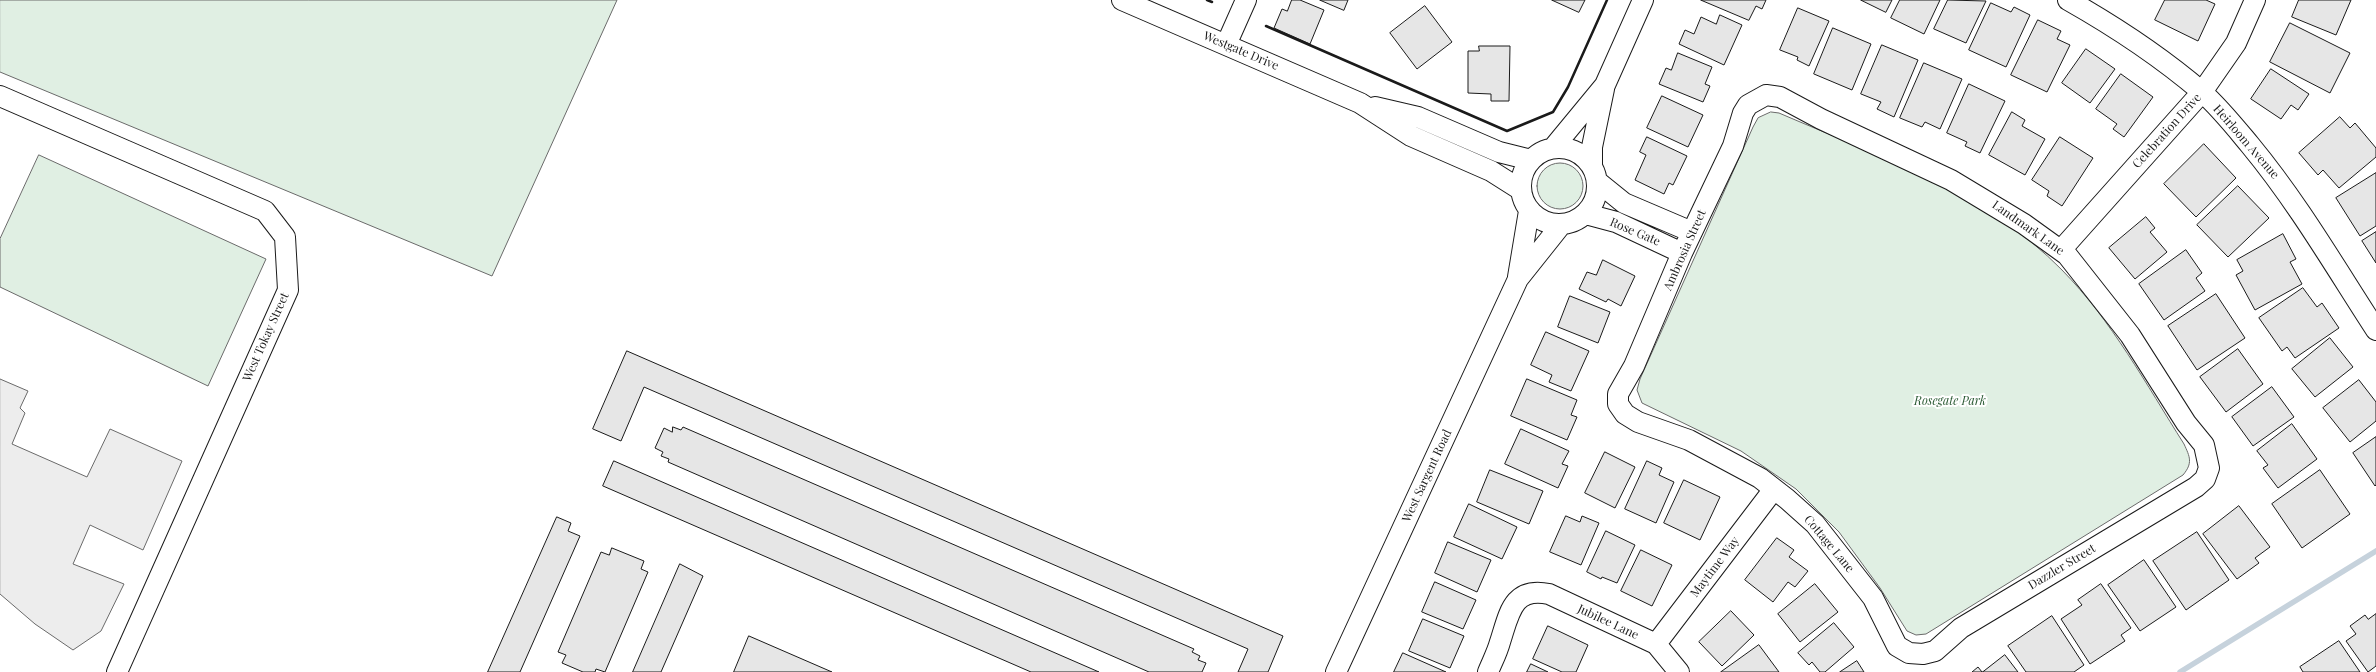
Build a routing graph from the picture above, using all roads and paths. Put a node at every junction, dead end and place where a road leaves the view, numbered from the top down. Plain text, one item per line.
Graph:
1 (1122, 0) edge
2 (1246, 0) edge
3 (1643, 0) edge
4 (2068, 0) edge
5 (2255, 0) edge
6 (1226, 45) junction
7 (1605, 85) junction
8 (2202, 92) junction
9 (0, 96) edge
10 (1756, 99) joint
11 (1360, 103) junction
12 (1553, 148) junction
13 (1531, 160) junction
14 (1595, 173) junction
15 (1521, 190) junction
16 (1529, 211) junction
17 (1586, 214) junction
18 (1561, 225) junction
19 (1692, 232) junction
20 (2061, 250) junction
21 (1682, 253) junction
22 (1518, 279) junction
23 (2376, 330) edge
24 (1618, 404) joint
25 (2209, 468) joint
26 (1774, 489) junction
27 (1656, 644) junction
28 (1909, 652) joint
29 (117, 672) edge
30 (1336, 672) edge
31 (1488, 672) edge
32 (1679, 672) edge

1 - 6 street, Westgate Drive
2 - 6 street
3 - 7 street
4 - 8 street, Heirloom Avenue
5 - 8 street, Celebration Drive
6 - 11 street, Westgate Drive
7 - 12 street
7 - 14 street
8 - 20 street, Celebration Drive
8 - 23 street, Heirloom Avenue
9 - 29 street, West Tokay Street
10 - 19 street, Ambrosia Street
10 - 20 street, Landmark Lane
11 - 13 street, Westgate Drive
11 - 15 street, Westgate Drive
12 - 13 street
12 - 14 street
13 - 15 street
14 - 17 street
14 - 19 street, Rose Gate
15 - 16 street
16 - 18 street
16 - 22 street, West Sargent Road
17 - 18 street
17 - 21 street, Rose Gate
18 - 22 street, West Sargent Road
19 - 21 street, Ambrosia Street
20 - 25 street, Landmark Lane
21 - 24 street, Ambrosia Street
22 - 30 street, West Sargent Road
24 - 26 street, Cottage Lane
25 - 28 street, Dazzler Street
26 - 27 street, Maytime Way
26 - 28 street, Cottage Lane
27 - 31 street, Jubilee Lane
27 - 32 street, Jubilee Lane

